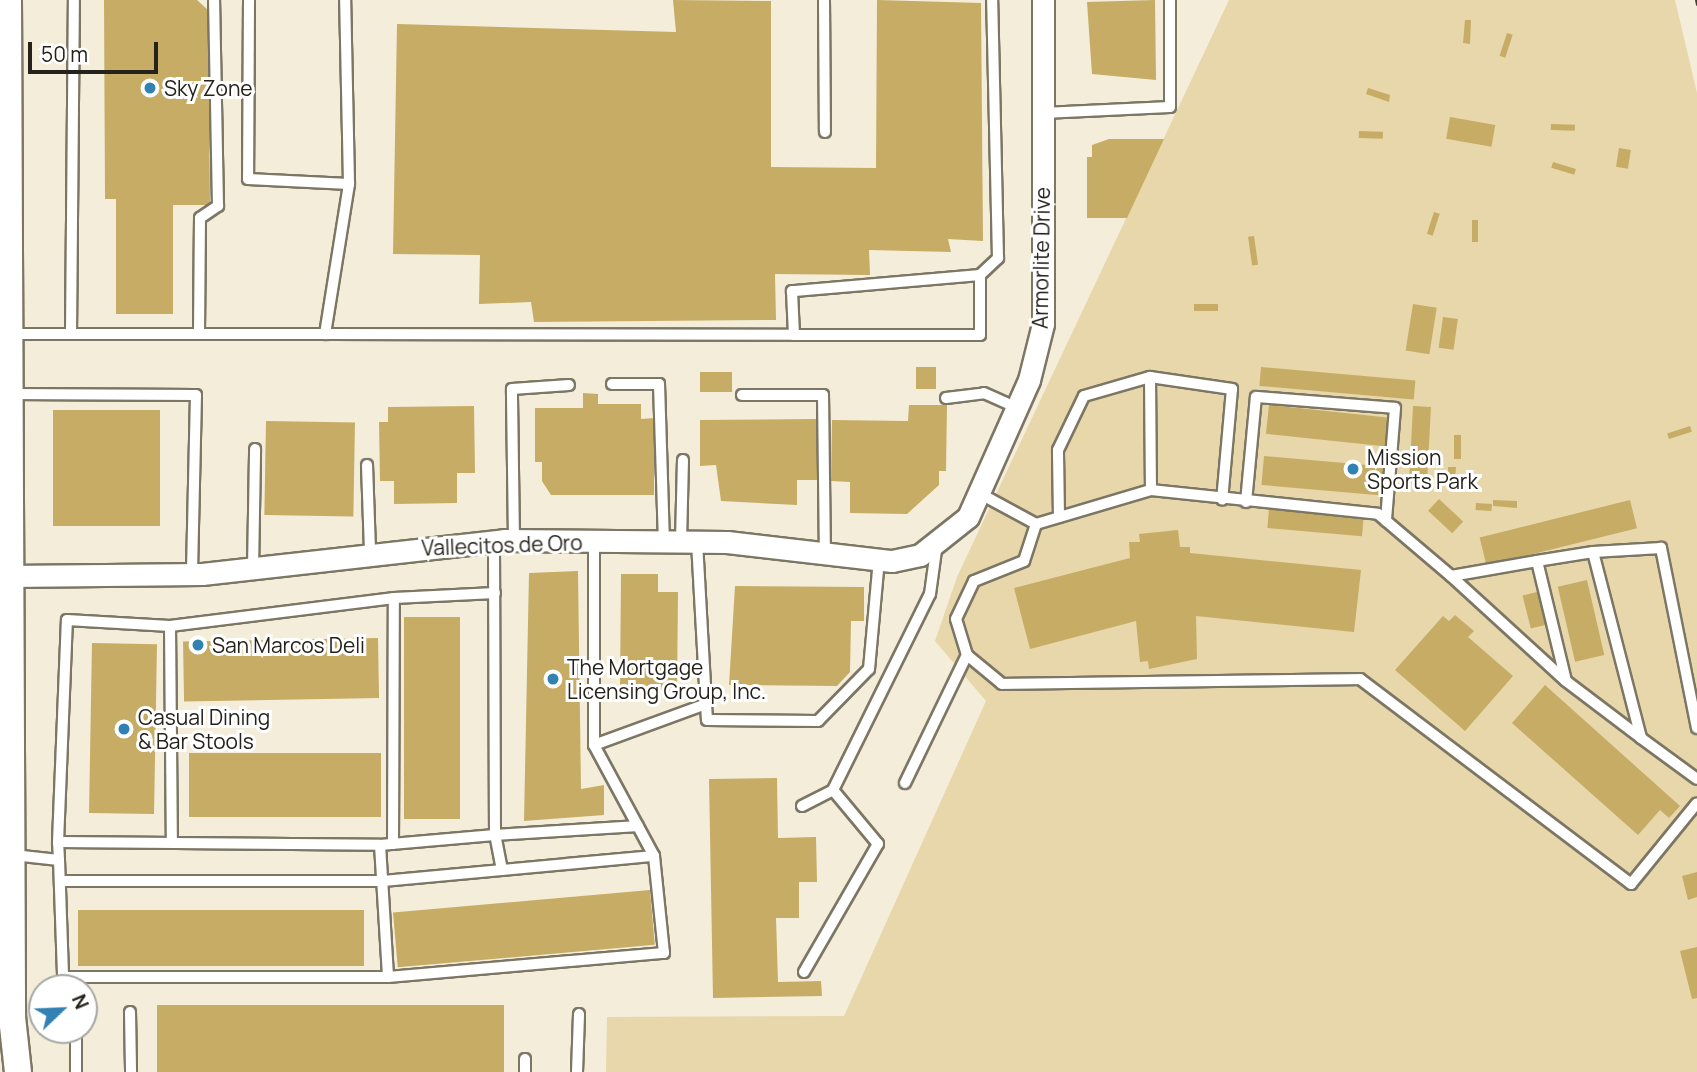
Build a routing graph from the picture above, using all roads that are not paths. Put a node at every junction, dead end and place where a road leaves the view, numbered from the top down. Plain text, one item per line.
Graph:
1 (8, 0) edge
2 (74, 0) edge
3 (215, 0) edge
4 (249, 0) edge
5 (345, 0) edge
6 (824, 0) edge
7 (992, 0) edge
8 (1043, 0) edge
9 (1170, 0) edge
10 (1043, 113) junction
11 (825, 132) dead end
12 (349, 184) junction
13 (980, 275) junction
14 (199, 332) junction
15 (8, 334) junction
16 (71, 334) junction
17 (326, 334) junction
18 (794, 335) junction
19 (1150, 377) junction
20 (612, 384) dead end
21 (569, 386) dead end
22 (8, 394) junction
23 (743, 394) dead end
24 (946, 398) dead end
25 (1016, 407) junction
26 (255, 449) dead end
27 (683, 460) dead end
28 (367, 465) dead end
29 (1151, 490) junction
30 (974, 497) junction
31 (1222, 499) junction
32 (1246, 502) junction
33 (1059, 517) junction
34 (1386, 521) junction
35 (1036, 524) junction
36 (504, 541) junction
37 (594, 541) junction
38 (681, 542) junction
39 (937, 543) junction
40 (1593, 552) junction
41 (370, 553) junction
42 (825, 553) junction
43 (879, 559) junction
44 (1537, 561) junction
45 (253, 569) junction
46 (192, 574) junction
47 (8, 576) junction
48 (1451, 576) junction
49 (495, 593) junction
50 (394, 598) junction
51 (170, 626) junction
52 (967, 655) junction
53 (1566, 681) junction
54 (706, 704) junction
55 (1697, 727) edge
56 (1641, 738) junction
57 (594, 745) junction
58 (1697, 779) edge
59 (905, 783) dead end
60 (833, 790) junction
61 (1697, 803) edge
62 (802, 806) dead end
63 (638, 826) junction
64 (495, 835) junction
65 (58, 842) junction
66 (172, 843) junction
67 (393, 844) junction
68 (380, 845) junction
69 (10, 855) junction
70 (654, 856) junction
71 (59, 860) junction
72 (502, 870) junction
73 (60, 881) junction
74 (383, 881) junction
75 (804, 972) dead end
76 (388, 977) junction
77 (130, 1012) dead end
78 (579, 1014) dead end
79 (76, 1044) edge
80 (525, 1059) dead end
81 (18, 1072) edge
82 (76, 1072) edge
83 (131, 1072) edge
84 (525, 1072) edge
85 (577, 1072) edge

1 - 15 street
2 - 16 lane
3 - 14 lane
4 - 12 lane
5 - 12 lane
6 - 11 lane
7 - 13 lane
8 - 10 street, Armorlite Drive
9 - 10 lane
10 - 25 street, Armorlite Drive
12 - 17 lane
13 - 18 lane
13 - 18 lane
14 - 16 lane
14 - 17 lane
15 - 16 lane
15 - 22 street
17 - 18 lane
19 - 29 lane
19 - 31 lane
19 - 33 lane
20 - 38 lane
21 - 36 lane
22 - 46 lane
22 - 47 street
23 - 42 lane
24 - 25 lane
25 - 30 street, Armorlite Drive
26 - 45 lane
27 - 38 lane
28 - 41 lane
29 - 31 lane
29 - 33 lane
30 - 35 lane
30 - 39 street, Vallecitos de Oro
31 - 32 lane
32 - 34 lane
32 - 34 lane
33 - 35 lane
34 - 48 lane
35 - 52 lane
36 - 37 street, Vallecitos de Oro
36 - 41 street, Vallecitos de Oro
36 - 49 lane
37 - 38 street, Vallecitos de Oro
37 - 57 lane
38 - 42 street, Vallecitos de Oro
38 - 54 lane
39 - 43 street, Vallecitos de Oro
39 - 60 lane
40 - 44 lane
40 - 55 lane
40 - 56 lane
41 - 45 street, Vallecitos de Oro
42 - 43 street, Vallecitos de Oro
43 - 54 lane
44 - 48 lane
44 - 53 lane
45 - 46 street, Vallecitos de Oro
46 - 47 street, Vallecitos de Oro
47 - 69 street
48 - 53 lane
49 - 50 lane
49 - 64 lane
50 - 51 lane
50 - 67 lane
51 - 65 lane
51 - 66 lane
52 - 59 lane
52 - 61 lane
53 - 56 lane
54 - 57 lane
56 - 58 lane
57 - 63 lane
60 - 62 lane
60 - 75 lane
63 - 64 lane
63 - 70 lane
64 - 67 lane
64 - 72 lane
65 - 66 lane
65 - 71 lane
66 - 68 lane
67 - 68 lane
68 - 74 lane
69 - 71 lane
69 - 81 street
70 - 72 lane
70 - 76 lane
71 - 73 lane
72 - 74 lane
73 - 74 lane
73 - 76 lane
74 - 76 lane
77 - 83 lane
78 - 85 lane
79 - 82 lane
80 - 84 lane

